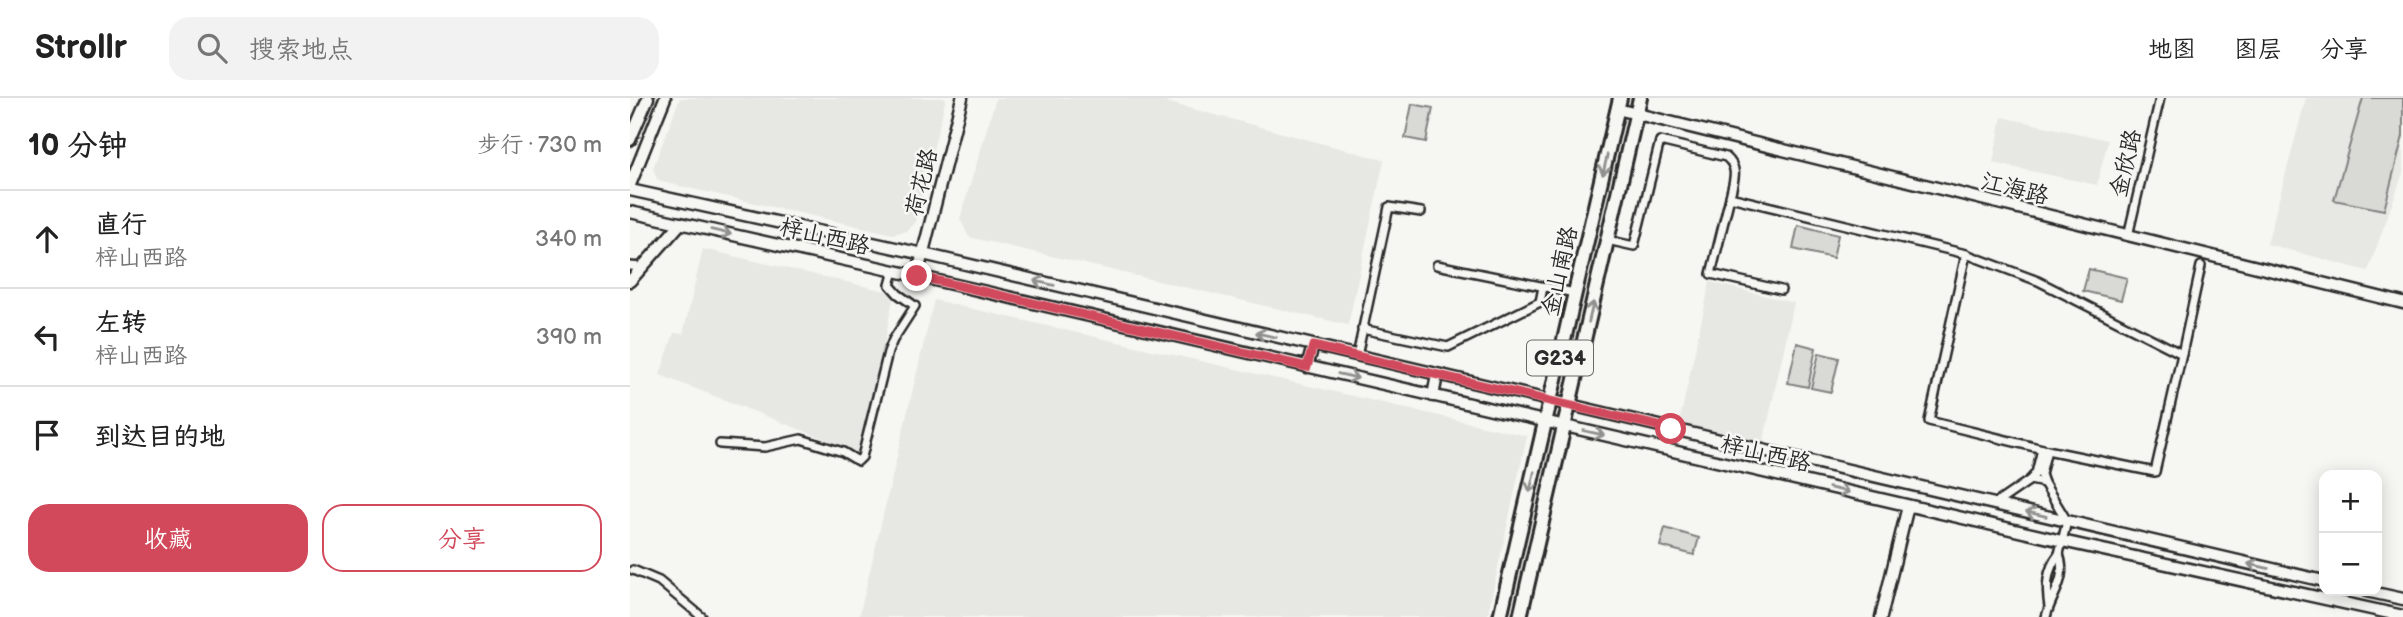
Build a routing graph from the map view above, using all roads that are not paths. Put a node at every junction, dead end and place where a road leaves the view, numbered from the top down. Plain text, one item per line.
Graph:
1 (648, 98) edge
2 (665, 98) edge
3 (962, 98) edge
4 (1640, 98) edge
5 (2160, 98) edge
6 (1619, 104) edge
7 (1636, 114) junction
8 (630, 140) edge
9 (630, 185) edge
10 (630, 191) edge
11 (1730, 197) junction
12 (630, 212) edge
13 (1421, 212) dead end
14 (681, 223) junction
15 (2128, 236) junction
16 (1607, 240) junction
17 (923, 254) junction
18 (1966, 254) junction
19 (630, 265) edge
20 (1437, 265) dead end
21 (2201, 266) dead end
22 (642, 267) junction
23 (894, 271) junction
24 (917, 276) junction
25 (630, 281) edge
26 (1543, 286) junction
27 (1782, 290) dead end
28 (1575, 293) junction
29 (2403, 303) edge
30 (1363, 329) junction
31 (1313, 346) junction
32 (2182, 354) junction
33 (1357, 356) junction
34 (1307, 367) junction
35 (1437, 375) junction
36 (1433, 396) junction
37 (1550, 401) junction
38 (1569, 406) junction
39 (1545, 422) junction
40 (1564, 426) junction
41 (720, 444) dead end
42 (2044, 450) junction
43 (2030, 480) junction
44 (2043, 483) junction
45 (1994, 505) junction
46 (1908, 506) junction
47 (2067, 521) junction
48 (2062, 541) junction
49 (2059, 555) junction
50 (634, 570) dead end
51 (2319, 580) edge
52 (2382, 594) edge
53 (2403, 599) edge
54 (2049, 607) junction
55 (2403, 616) edge
56 (702, 617) edge
57 (1500, 617) edge
58 (1520, 617) edge
59 (1881, 617) edge
60 (2046, 617) edge

1 - 8 street
2 - 9 street
3 - 17 street, 荷花路
4 - 7 highway, 金山南路 / G234
5 - 15 street, 金欣路
6 - 7 street, 江海路
6 -> 28 highway, 金山南路 / G234
7 - 15 street, 江海路
7 - 16 highway, 金山南路 / G234
10 - 17 street, 梓山西路
11 - 16 street
11 - 18 street
11 - 27 street
12 - 14 street, 梓山西路
13 - 30 street
14 - 22 street
14 -> 23 street, 梓山西路
15 - 29 street, 江海路
38 -> 16 highway, 金山南路 / G234
17 - 24 street, 荷花路
31 -> 17 street, 梓山西路
18 - 32 street
18 - 42 street
19 - 22 street
20 - 26 street
21 - 32 street
22 - 25 street
23 - 24 street, 梓山西路
23 - 41 street
24 - 34 street, 梓山西路
26 - 28 street
26 - 30 street
28 - 37 highway, 金山南路 / G234
30 - 33 street
31 - 33 street, 梓山西路
31 - 34 street
32 - 42 street
33 - 35 street, 梓山西路
34 -> 36 street, 梓山西路
35 - 36 street
35 - 37 street, 梓山西路
36 - 39 street, 梓山西路
37 - 38 street, 梓山西路
37 - 39 highway, 金山南路 / G234
38 - 40 highway, 金山南路 / G234
38 - 45 street, 梓山西路
39 - 40 street, 梓山西路
39 -> 57 highway, 金山南路 / G234
40 -> 46 street, 梓山西路
40 - 58 highway, 金山南路 / G234
42 - 43 street
42 - 44 street
43 - 44 street
43 - 45 street
44 - 47 street
47 -> 45 street, 梓山西路
46 - 48 street, 梓山西路
46 - 59 street
47 - 48 street
51 -> 47 street, 梓山西路
48 - 49 street
48 - 55 street, 梓山西路
49 - 54 street
49 - 54 street
50 - 56 street
52 - 53 street
54 - 60 street

